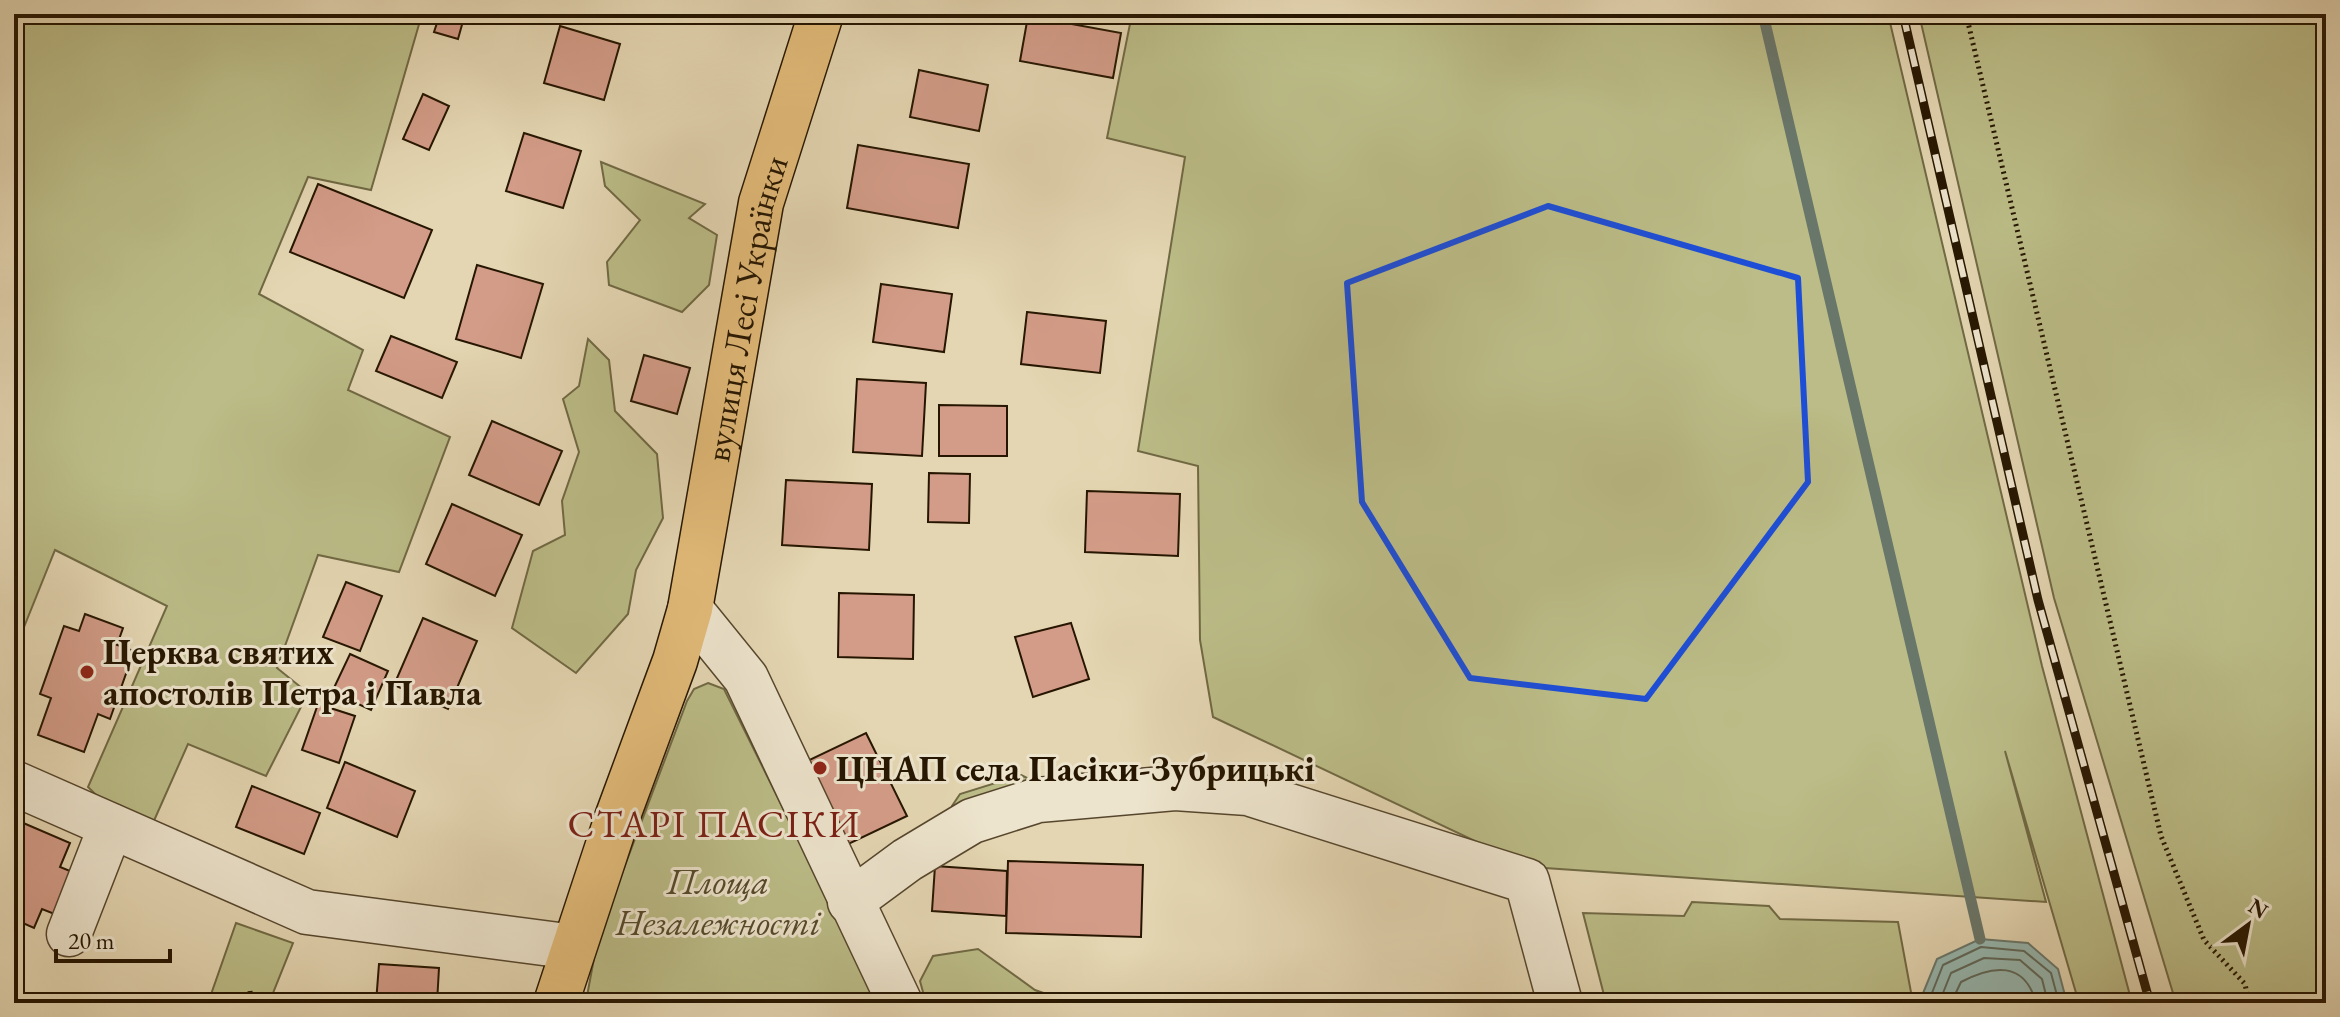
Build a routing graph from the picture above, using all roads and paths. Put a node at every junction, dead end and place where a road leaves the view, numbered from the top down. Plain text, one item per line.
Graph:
1 (821, 14) edge
2 (1966, 14) edge
3 (690, 609) junction
4 (14, 783) edge
5 (111, 826) junction
6 (850, 902) junction
7 (69, 934) dead end
8 (574, 947) junction
9 (250, 991) dead end
10 (251, 1003) edge
11 (556, 1003) edge
12 (900, 1003) edge
13 (1560, 1003) edge
14 (2249, 1003) edge

1 - 3 main road, вулиця Лесі Українки
2 - 14 path
3 - 6 street
3 - 8 main road
4 - 5 street
5 - 7 street
5 - 8 street
6 - 12 street
6 - 13 street
8 - 11 main road
9 - 10 path

